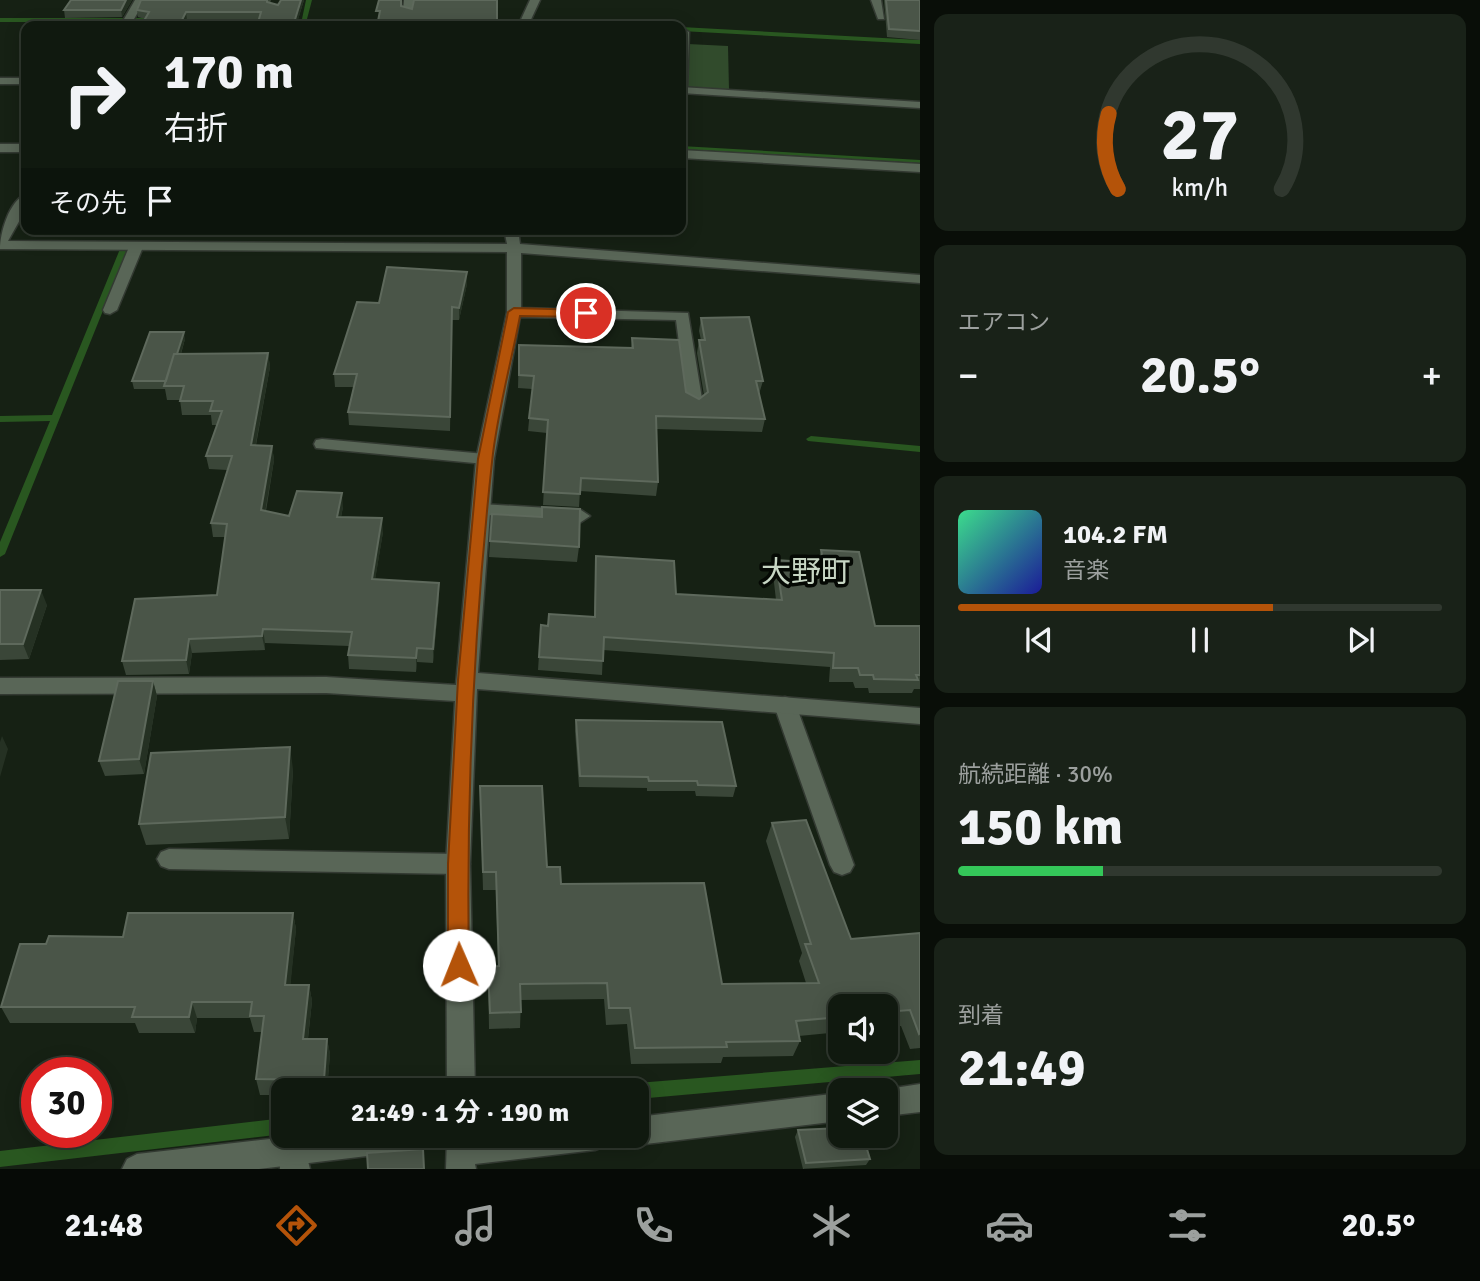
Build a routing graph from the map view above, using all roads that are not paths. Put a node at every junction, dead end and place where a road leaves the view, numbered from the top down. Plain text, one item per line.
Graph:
1 (140, 0) edge
2 (409, 0) edge
3 (535, 0) edge
4 (876, 0) edge
5 (408, 12) edge
6 (881, 17) dead end
7 (128, 21) edge
8 (525, 21) edge
9 (0, 81) edge
10 (21, 81) edge
11 (686, 90) edge
12 (920, 104) edge
13 (0, 148) edge
14 (21, 148) edge
15 (686, 154) edge
16 (920, 168) edge
17 (21, 207) edge
18 (512, 235) edge
19 (0, 244) edge
20 (136, 247) junction
21 (514, 248) junction
22 (920, 279) edge
23 (110, 310) dead end
24 (514, 312) junction
25 (695, 405) edge
26 (322, 444) dead end
27 (485, 459) junction
28 (481, 510) junction
29 (581, 516) edge
30 (0, 686) edge
31 (467, 687) junction
32 (785, 705) junction
33 (920, 716) edge
34 (169, 859) dead end
35 (457, 864) junction
36 (842, 865) dead end
37 (461, 1078) edge
38 (920, 1098) edge
39 (898, 1101) edge
40 (828, 1108) edge
41 (649, 1130) edge
42 (356, 1148) edge
43 (494, 1148) edge
44 (461, 1152) edge
45 (294, 1160) edge
46 (137, 1169) edge

1 - 7 street
2 - 5 street
3 - 8 street
4 - 6 street
9 - 10 street
11 - 12 street
13 - 14 street
15 - 16 street
17 - 19 street
18 - 21 street
19 - 20 street
20 - 21 street
20 - 23 street
21 - 22 street
21 - 24 street
24 - 25 street
24 - 27 street
26 - 27 street
27 - 28 street
28 - 29 street
28 - 31 street
30 - 31 street
31 - 32 street
31 - 35 street
32 - 33 street
32 - 36 street
34 - 35 street
35 - 37 street
38 - 39 street
40 - 41 street
42 - 45 street
43 - 44 street
45 - 46 street

